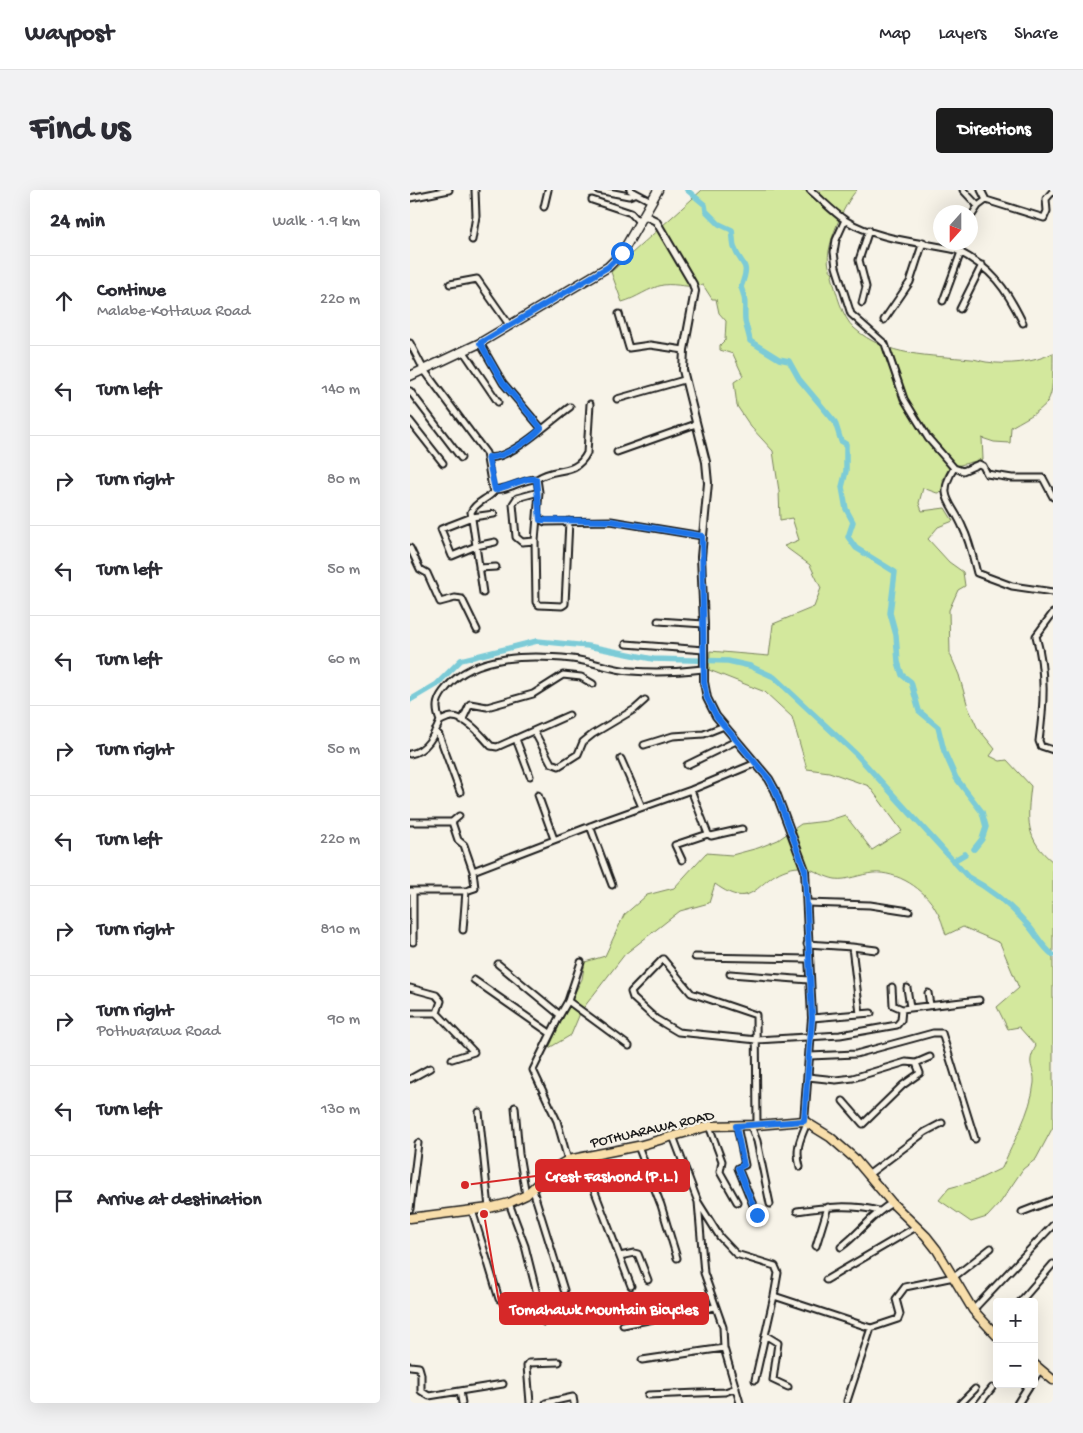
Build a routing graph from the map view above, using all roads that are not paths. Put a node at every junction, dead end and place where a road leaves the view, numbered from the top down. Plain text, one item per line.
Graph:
1 (449, 190) edge
2 (475, 190) edge
3 (548, 190) edge
4 (598, 190) edge
5 (658, 190) edge
6 (810, 190) edge
7 (962, 190) edge
8 (982, 190) edge
9 (1053, 191) edge
10 (435, 192) edge
11 (632, 192) edge
12 (410, 198) edge
13 (592, 200) dead end
14 (986, 200) junction
15 (651, 201) junction
16 (977, 205) edge
17 (978, 206) edge
18 (544, 207) dead end
19 (1047, 211) junction
20 (1053, 217) edge
21 (642, 219) junction
22 (845, 220) junction
23 (869, 230) junction
24 (472, 240) dead end
25 (923, 242) junction
26 (959, 251) junction
27 (982, 265) junction
28 (450, 284) dead end
29 (942, 301) dead end
30 (862, 303) dead end
31 (960, 309) dead end
32 (619, 314) dead end
33 (884, 320) dead end
34 (1023, 322) dead end
35 (510, 326) junction
36 (410, 343) edge
37 (480, 343) junction
38 (684, 350) junction
39 (464, 352) junction
40 (424, 370) junction
41 (410, 376) edge
42 (684, 380) junction
43 (410, 391) edge
44 (617, 399) dead end
45 (498, 402) dead end
46 (590, 404) dead end
47 (570, 407) dead end
48 (410, 421) edge
49 (696, 424) junction
50 (541, 428) junction
51 (617, 452) dead end
52 (488, 457) junction
53 (461, 458) dead end
54 (443, 462) dead end
55 (954, 468) junction
56 (536, 479) junction
57 (495, 490) junction
58 (539, 492) junction
59 (1053, 497) edge
60 (494, 514) dead end
61 (472, 517) junction
62 (538, 518) junction
63 (569, 521) junction
64 (702, 536) junction
65 (535, 541) junction
66 (495, 542) dead end
67 (476, 546) junction
68 (410, 548) edge
69 (496, 567) dead end
70 (479, 568) junction
71 (1053, 592) edge
72 (483, 594) dead end
73 (1053, 613) edge
74 (658, 621) dead end
75 (704, 624) junction
76 (477, 630) dead end
77 (626, 644) dead end
78 (704, 660) junction
79 (593, 684) dead end
80 (645, 700) dead end
81 (569, 715) dead end
82 (440, 721) junction
83 (462, 721) junction
84 (724, 726) junction
85 (435, 731) junction
86 (534, 731) junction
87 (516, 740) junction
88 (736, 741) junction
89 (644, 745) dead end
90 (1053, 750) edge
91 (410, 754) edge
92 (621, 759) dead end
93 (756, 763) junction
94 (687, 765) dead end
95 (530, 776) dead end
96 (691, 790) junction
97 (460, 792) dead end
98 (538, 795) dead end
99 (642, 807) junction
100 (459, 816) dead end
101 (410, 822) edge
102 (452, 822) junction
103 (590, 826) junction
104 (742, 829) dead end
105 (708, 834) junction
106 (554, 839) junction
107 (682, 860) dead end
108 (473, 871) junction
109 (612, 885) dead end
110 (412, 891) edge
111 (466, 891) junction
112 (807, 902) junction
113 (909, 910) dead end
114 (463, 930) dead end
115 (412, 942) dead end
116 (807, 944) junction
117 (852, 947) junction
118 (876, 950) dead end
119 (695, 957) dead end
120 (808, 959) junction
121 (581, 962) dead end
122 (498, 964) dead end
123 (730, 974) dead end
124 (474, 980) dead end
125 (809, 980) junction
126 (892, 987) dead end
127 (410, 988) edge
128 (908, 988) dead end
129 (928, 993) dead end
130 (979, 1000) dead end
131 (568, 1001) junction
132 (930, 1005) junction
133 (910, 1008) junction
134 (902, 1009) junction
135 (410, 1013) edge
136 (437, 1013) junction
137 (871, 1013) dead end
138 (560, 1014) junction
139 (860, 1014) junction
140 (812, 1018) junction
141 (550, 1033) junction
142 (811, 1038) junction
143 (757, 1040) junction
144 (629, 1046) dead end
145 (810, 1056) junction
146 (930, 1057) dead end
147 (452, 1059) dead end
148 (916, 1063) junction
149 (430, 1068) dead end
150 (808, 1077) junction
151 (410, 1079) edge
152 (843, 1101) dead end
153 (515, 1107) dead end
154 (479, 1112) dead end
155 (805, 1122) junction
156 (942, 1123) dead end
157 (709, 1126) junction
158 (736, 1126) junction
159 (754, 1126) junction
160 (673, 1136) junction
161 (975, 1139) dead end
162 (418, 1143) dead end
163 (638, 1146) junction
164 (582, 1158) junction
165 (568, 1160) junction
166 (800, 1167) dead end
167 (868, 1175) junction
168 (533, 1190) junction
169 (526, 1195) junction
170 (1053, 1200) edge
171 (698, 1202) junction
172 (737, 1202) dead end
173 (509, 1203) junction
174 (770, 1204) dead end
175 (892, 1204) junction
176 (828, 1207) junction
177 (410, 1208) edge
178 (489, 1208) junction
179 (472, 1210) junction
180 (797, 1211) dead end
181 (879, 1211) junction
182 (1022, 1212) dead end
183 (757, 1215) dead end
184 (410, 1218) edge
185 (1053, 1225) edge
186 (916, 1227) junction
187 (816, 1246) dead end
188 (842, 1247) dead end
189 (991, 1248) dead end
190 (620, 1256) junction
191 (676, 1258) dead end
192 (1053, 1264) edge
193 (954, 1277) junction
194 (648, 1280) dead end
195 (826, 1280) dead end
196 (631, 1286) dead end
197 (564, 1290) dead end
198 (774, 1296) junction
199 (1023, 1298) edge
200 (500, 1299) dead end
201 (715, 1307) junction
202 (973, 1310) junction
203 (544, 1322) dead end
204 (623, 1325) dead end
205 (871, 1328) junction
206 (993, 1331) edge
207 (765, 1335) junction
208 (724, 1348) junction
209 (642, 1360) dead end
210 (559, 1362) dead end
211 (410, 1366) edge
212 (1038, 1367) edge
213 (1052, 1376) edge
214 (755, 1380) dead end
215 (504, 1384) dead end
216 (788, 1386) dead end
217 (736, 1388) junction
218 (975, 1388) dead end
219 (992, 1388) dead end
220 (1027, 1388) edge
221 (460, 1391) junction
222 (648, 1395) dead end
223 (847, 1401) dead end
224 (462, 1403) edge
225 (530, 1403) edge
226 (546, 1403) edge
227 (574, 1403) edge
228 (740, 1403) edge
229 (960, 1403) edge
230 (980, 1403) edge
231 (1018, 1403) edge

1 - 10 street
2 - 24 street
3 - 18 street
4 - 11 street
5 - 15 main road
6 - 22 street
7 - 16 street
8 - 14 street
9 - 19 street
10 - 12 street
11 - 15 street
13 - 21 street
14 - 17 street
14 - 19 street
15 - 21 main road
19 - 20 street
21 - 35 main road
21 - 38 street
22 - 23 street
22 - 55 street
23 - 25 street
23 - 30 street
25 - 26 street
25 - 33 street
26 - 27 street
26 - 29 street
27 - 31 street
27 - 34 street
28 - 35 street
32 - 38 street
35 - 37 main road
36 - 40 street
37 - 39 main road
37 - 50 street
38 - 42 street
39 - 40 main road
39 - 45 street
40 - 41 main road
40 - 52 street
42 - 44 street
42 - 49 street
43 - 53 street
46 - 56 street
47 - 50 street
48 - 54 street
49 - 51 street
49 - 64 street
50 - 52 street
52 - 57 street
55 - 59 street
55 - 71 street
56 - 57 street
56 - 58 street
57 - 61 street
58 - 62 street
58 - 65 street
60 - 61 street
61 - 67 street
61 - 67 street
62 - 63 street
62 - 65 street
63 - 64 street
63 - 65 street
64 - 75 street
66 - 67 street
67 - 70 street
68 - 76 street
69 - 70 street
70 - 72 street
73 - 90 street
74 - 75 street
75 - 78 street
77 - 78 street
78 - 82 street
78 - 84 street
79 - 83 street
80 - 86 street
81 - 86 street
82 - 83 street
82 - 85 street
83 - 87 street
84 - 88 street
84 - 89 street
85 - 91 street
85 - 97 street
86 - 87 street
87 - 95 street
88 - 93 street
88 - 94 street
92 - 99 street
93 - 96 street
93 - 112 street
96 - 99 street
96 - 105 street
98 - 106 street
99 - 103 street
100 - 102 street
101 - 102 street
102 - 108 street
103 - 106 street
103 - 109 street
104 - 105 street
105 - 107 street
106 - 108 street
108 - 111 street
110 - 111 street
110 - 115 street
111 - 114 street
112 - 113 street
112 - 116 street
116 - 117 street
116 - 120 street
117 - 118 street
117 - 139 street
119 - 120 street
120 - 125 street
121 - 131 street
122 - 138 street
123 - 125 street
124 - 141 street
125 - 140 street
126 - 134 street
127 - 136 street
128 - 133 street
129 - 132 street
130 - 132 street
131 - 138 street
131 - 144 street
132 - 133 street
133 - 134 street
134 - 142 street
135 - 136 street
136 - 147 street
137 - 139 street
138 - 141 street
139 - 140 street
140 - 142 street
141 - 165 street
142 - 143 street
142 - 145 street
143 - 143 street
143 - 159 street
145 - 150 street
145 - 161 street
146 - 148 street
148 - 150 street
148 - 152 street
149 - 151 street
150 - 155 street
153 - 169 street
154 - 178 street
155 - 159 main road, POTHUARAWA ROAD
155 - 166 street
155 - 167 main road
156 - 167 street
157 - 158 main road, POTHUARAWA ROAD
157 - 160 main road, POTHUARAWA ROAD
157 - 172 street
158 - 159 main road, POTHUARAWA ROAD
158 - 183 street
159 - 174 street
160 - 163 main road, POTHUARAWA ROAD
160 - 171 street
162 - 177 street
163 - 164 main road, POTHUARAWA ROAD
163 - 191 street
164 - 165 main road, POTHUARAWA ROAD
164 - 190 street
165 - 168 main road, POTHUARAWA ROAD
167 - 175 main road
168 - 169 main road, POTHUARAWA ROAD
168 - 197 street
169 - 173 main road, POTHUARAWA ROAD
170 - 182 street
171 - 198 street
171 - 201 street
173 - 178 main road, POTHUARAWA ROAD
173 - 203 street
175 - 181 street
175 - 186 main road
176 - 180 street
176 - 181 street
176 - 187 street
178 - 179 main road, POTHUARAWA ROAD
179 - 184 main road, POTHUARAWA ROAD
179 - 200 street
181 - 188 street
185 - 202 street
186 - 193 main road
186 - 195 street
189 - 193 street
190 - 194 street
190 - 196 street
192 - 199 street
193 - 202 main road
193 - 205 street
198 - 205 street
198 - 207 street
201 - 204 street
201 - 208 street
202 - 206 main road
205 - 223 street
207 - 214 street
207 - 216 street
208 - 209 street
208 - 217 street
210 - 225 street
211 - 221 street
212 - 213 main road
215 - 221 street
217 - 222 street
217 - 228 street
218 - 229 street
219 - 230 street
220 - 231 street
221 - 224 street
226 - 227 street

